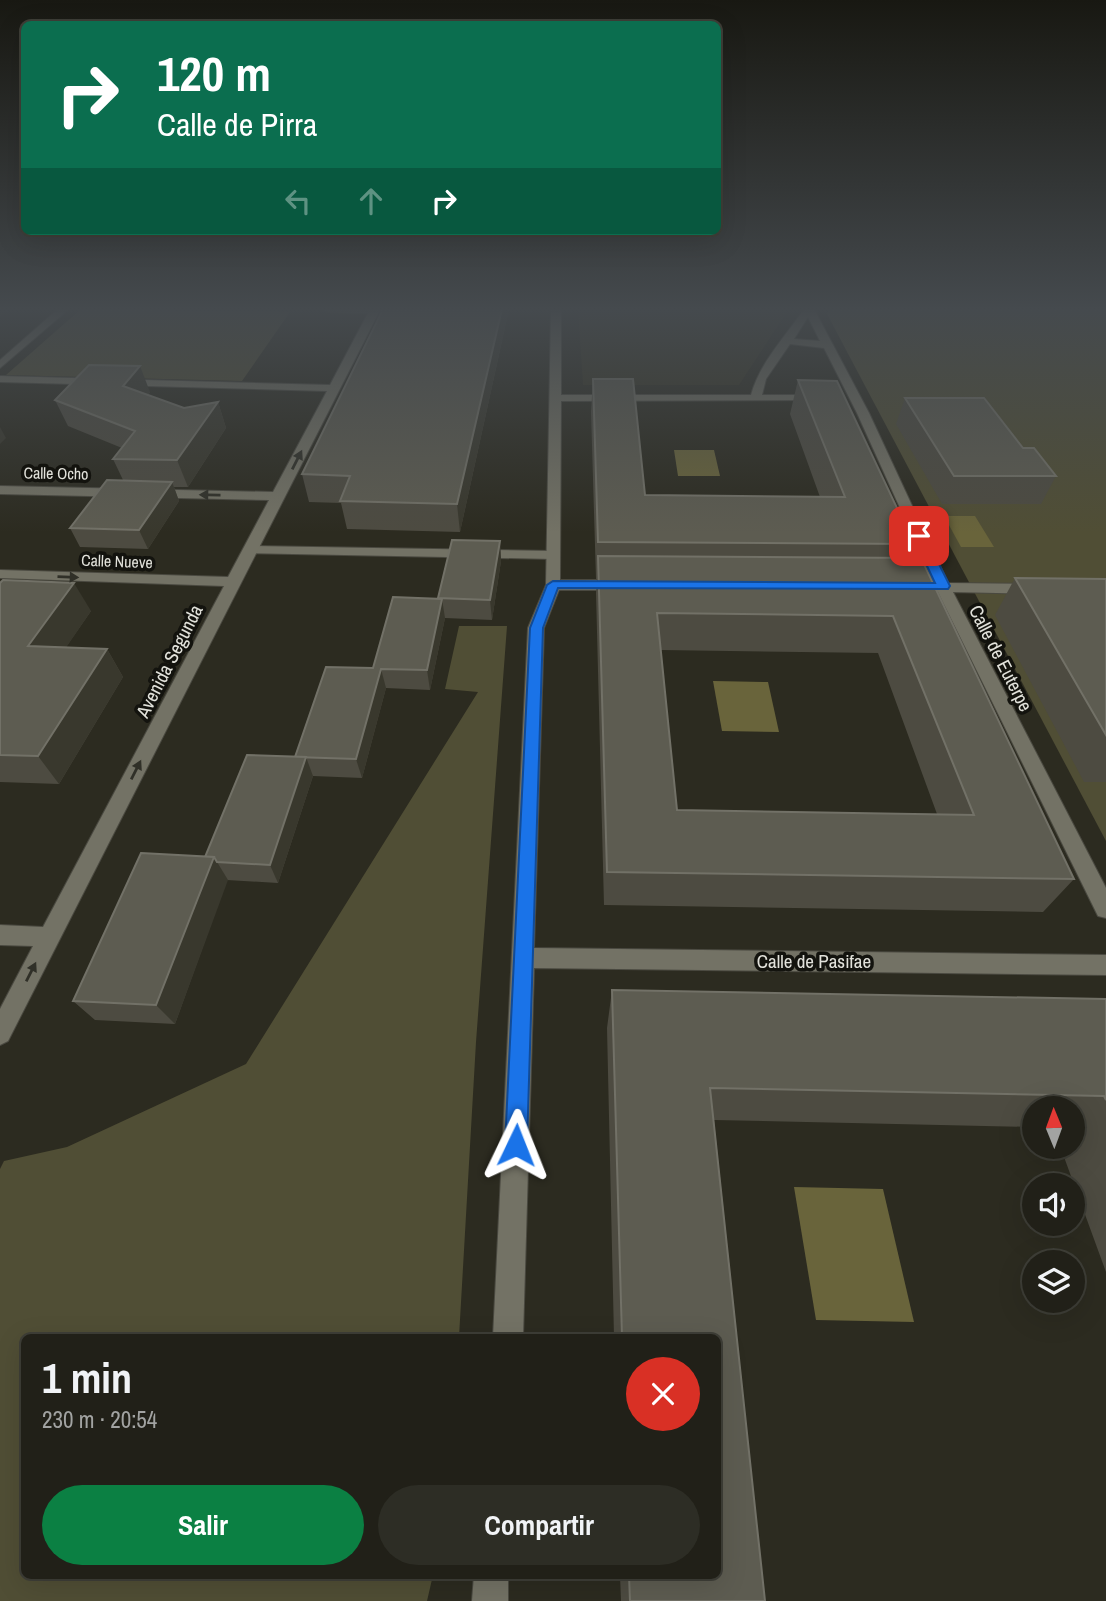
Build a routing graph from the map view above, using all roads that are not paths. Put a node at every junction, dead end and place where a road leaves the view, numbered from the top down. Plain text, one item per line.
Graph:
1 (175, 384) edge
2 (336, 384) edge
3 (555, 384) edge
4 (760, 384) edge
5 (840, 384) edge
6 (334, 388) junction
7 (555, 398) junction
8 (756, 398) junction
9 (845, 398) junction
10 (0, 489) edge
11 (278, 496) junction
12 (252, 550) junction
13 (553, 555) junction
14 (0, 575) edge
15 (233, 582) junction
16 (553, 585) junction
17 (635, 585) edge
18 (943, 586) junction
19 (919, 587) edge
20 (1054, 589) edge
21 (1106, 909) edge
22 (0, 935) edge
23 (50, 937) junction
24 (522, 958) junction
25 (1106, 965) edge
26 (0, 1033) edge
27 (508, 1334) edge
28 (491, 1579) edge
29 (489, 1601) edge

1 - 6 street
2 - 6 street, Avenida Segunda
3 - 7 street
4 - 8 street, Calle de Euterpe
5 - 9 street, Calle de Euterpe
11 -> 6 street, Avenida Segunda
7 - 8 street
7 - 13 street
8 - 9 street
9 - 18 street, Calle de Euterpe
11 -> 10 street, Calle Ocho
11 - 12 street, Avenida Segunda
12 - 13 street
12 - 15 street, Avenida Segunda
13 - 16 street
14 -> 15 street, Calle Nueve
23 -> 15 street, Avenida Segunda
16 - 17 street
16 - 24 street
18 - 19 street
18 - 20 street
18 - 21 street, Calle de Euterpe
22 - 23 street
26 -> 23 street, Avenida Segunda
24 - 25 street, Calle de Pasifae
24 - 27 street
28 - 29 street

